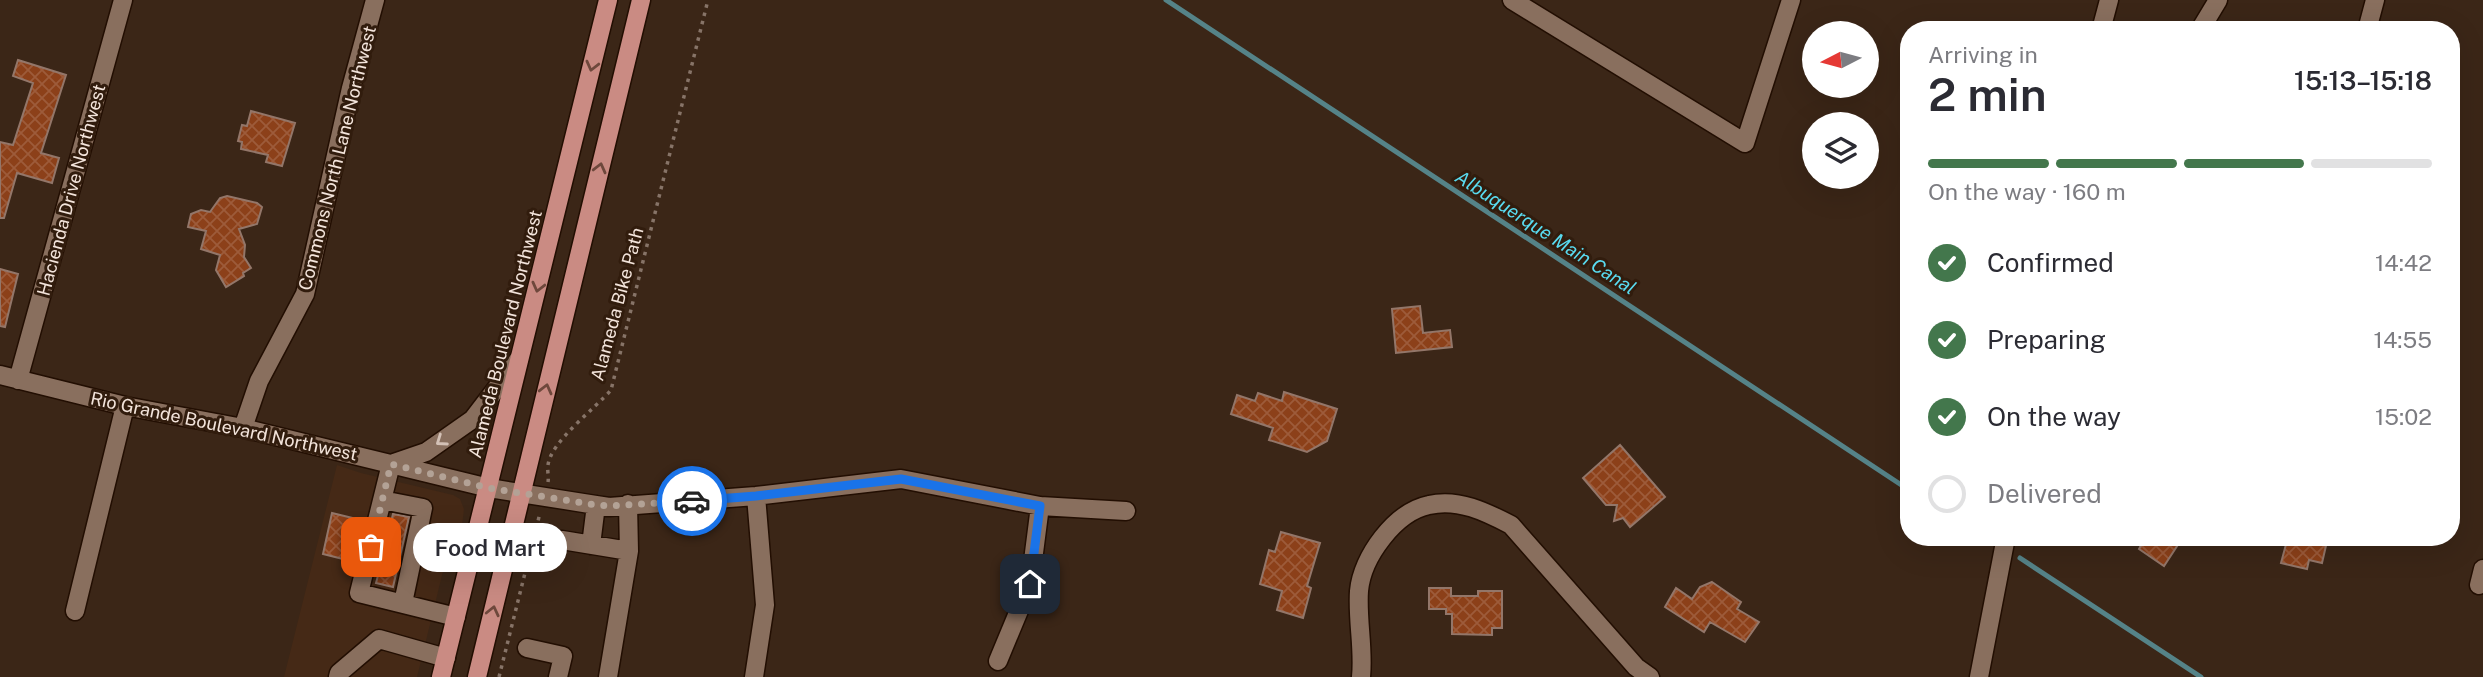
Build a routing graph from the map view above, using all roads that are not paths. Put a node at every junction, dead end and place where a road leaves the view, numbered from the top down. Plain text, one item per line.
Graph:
1 (123, 0) edge
2 (375, 0) edge
3 (608, 0) edge
4 (641, 0) edge
5 (1512, 0) edge
6 (1791, 0) edge
7 (2109, 0) edge
8 (2218, 0) edge
9 (2375, 0) edge
10 (2103, 21) edge
11 (2205, 21) edge
12 (2369, 21) edge
13 (521, 357) junction
14 (0, 375) edge
15 (18, 380) junction
16 (125, 406) junction
17 (243, 428) junction
18 (391, 464) junction
19 (489, 488) junction
20 (520, 494) junction
21 (756, 496) junction
22 (382, 500) junction
23 (628, 504) junction
24 (596, 505) junction
25 (1040, 506) junction
26 (1126, 511) dead end
27 (562, 540) dead end
28 (591, 545) junction
29 (2004, 546) edge
30 (629, 551) junction
31 (402, 603) junction
32 (75, 611) dead end
33 (456, 617) junction
34 (527, 648) dead end
35 (446, 658) junction
36 (998, 661) dead end
37 (343, 676) edge
38 (442, 677) edge
39 (477, 677) edge
40 (558, 677) edge
41 (608, 677) edge
42 (754, 677) edge
43 (1362, 677) edge
44 (1650, 677) edge
45 (1979, 677) edge

1 - 15 street, Hacienda Drive Northwest
2 - 17 street, Commons North Lane Northwest
3 -> 13 main road, Alameda Boulevard Northwest
20 -> 4 main road
5 - 6 street
7 - 10 street
8 - 11 street
9 - 12 street
13 -> 18 street
13 - 19 main road, Alameda Boulevard Northwest
14 - 15 street, Rio Grande Boulevard Northwest
15 - 16 street, Rio Grande Boulevard Northwest
16 - 17 street, Rio Grande Boulevard Northwest
16 - 32 street
17 - 18 street, Rio Grande Boulevard Northwest
18 - 19 street, Rio Grande Boulevard Northwest
18 - 22 street
19 - 20 street, Rio Grande Boulevard Northwest
19 - 33 main road, Alameda Boulevard Northwest
20 - 24 street, Rio Grande Boulevard Northwest
39 -> 20 main road
21 - 23 street, Rio Grande Boulevard Northwest
21 - 25 street, Rio Grande Boulevard Northwest
21 - 42 street
22 - 31 street
22 - 31 street
23 - 24 street, Rio Grande Boulevard Northwest
23 - 30 street
24 - 28 street
25 - 26 street, Rio Grande Boulevard Northwest
25 - 36 street
27 - 28 street
28 - 30 street
29 - 45 street
30 - 41 street
31 - 33 street
33 - 35 main road, Alameda Boulevard Northwest
34 - 40 street
35 - 37 street
35 - 38 main road, Alameda Boulevard Northwest
43 - 44 street

